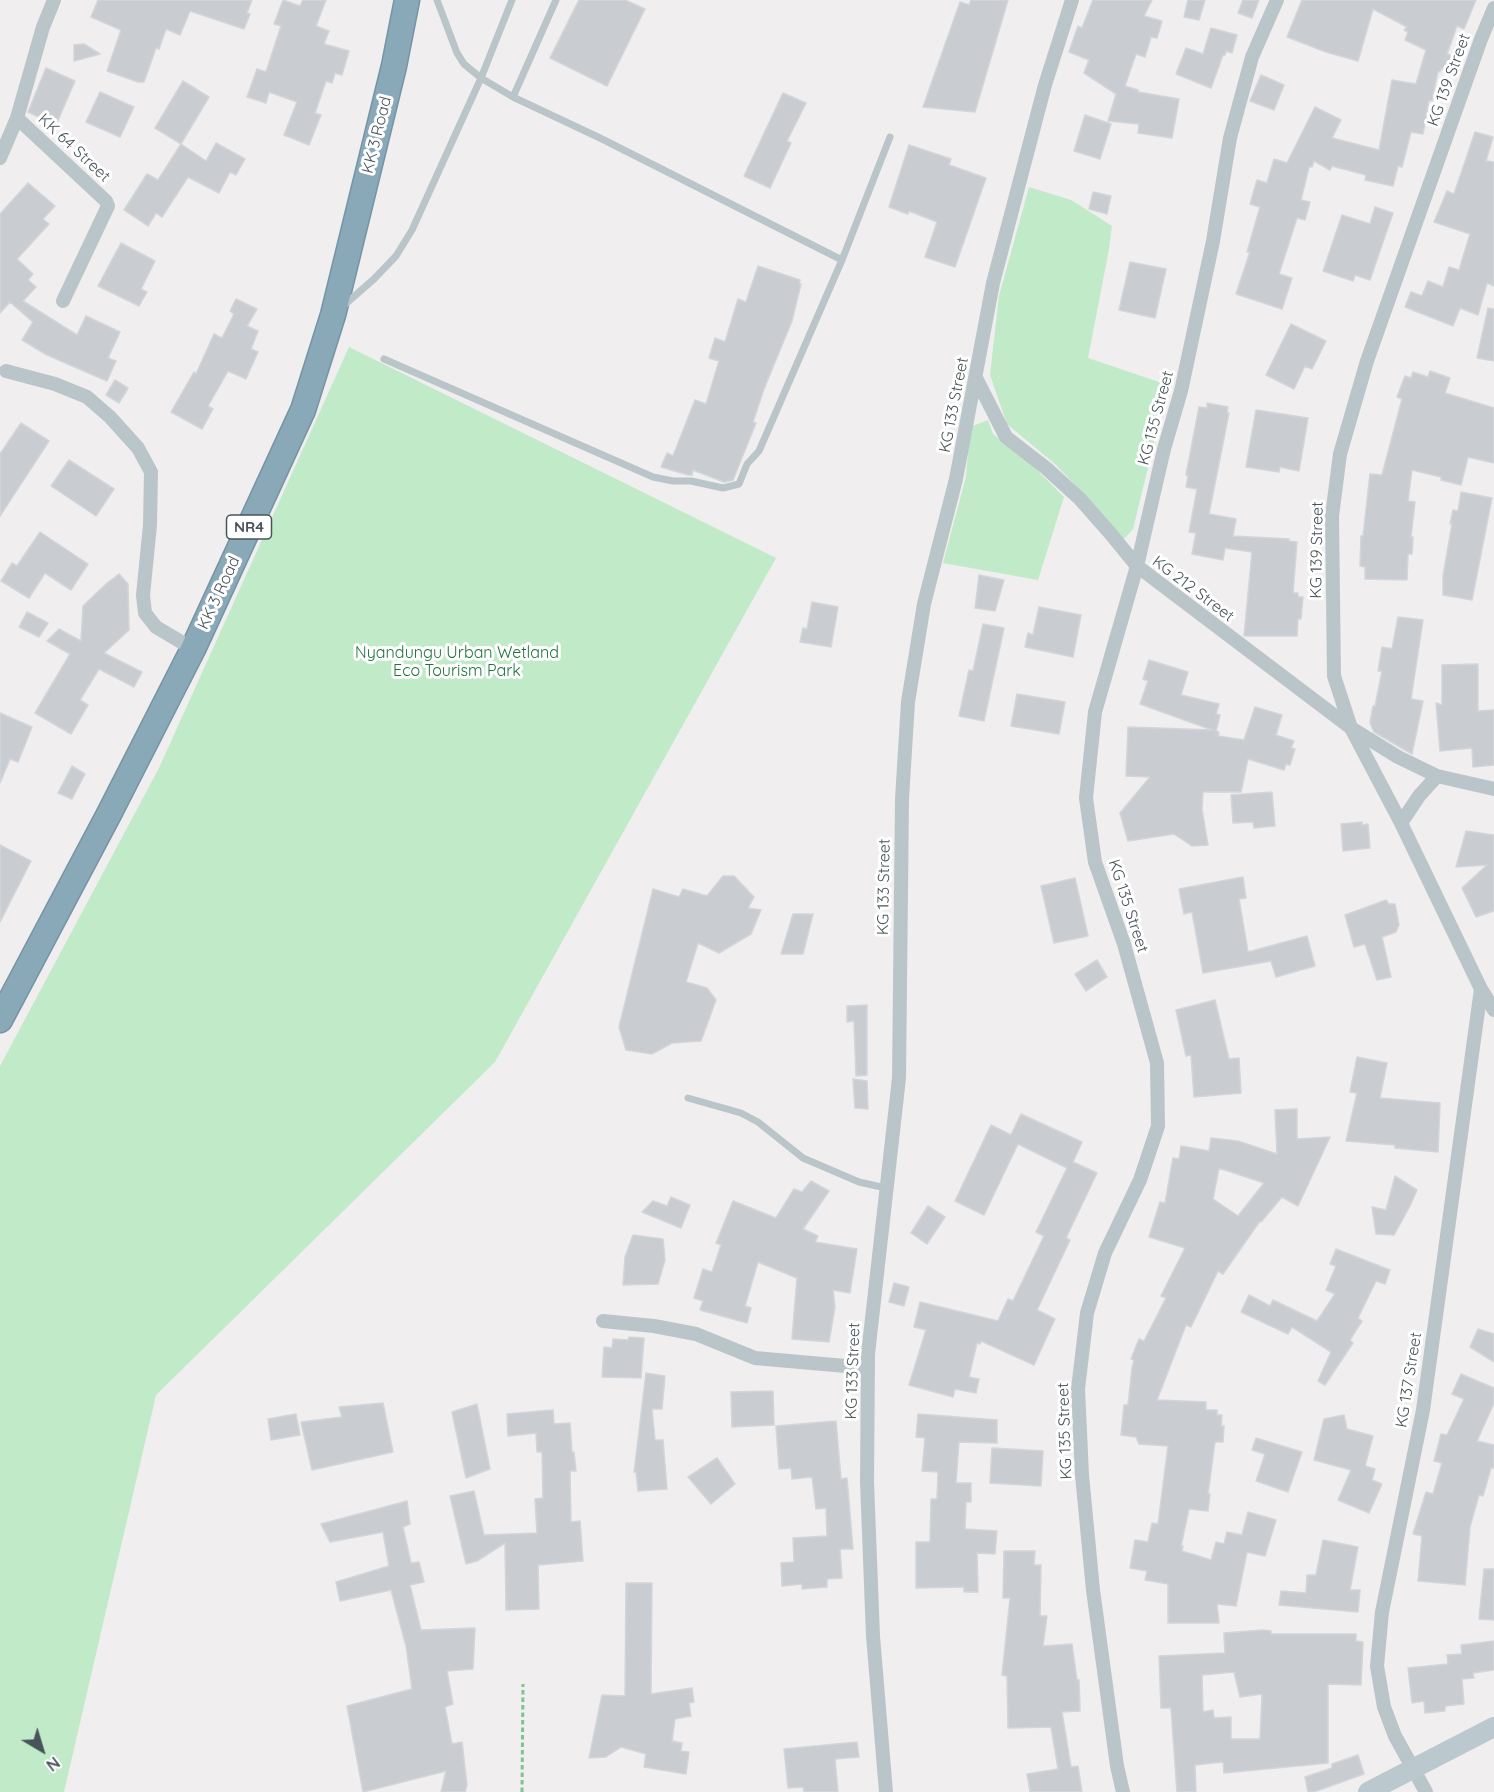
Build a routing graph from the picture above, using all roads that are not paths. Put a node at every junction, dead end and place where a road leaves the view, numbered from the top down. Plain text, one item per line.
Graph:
1 (54, 0) edge
2 (407, 0) edge
3 (437, 0) edge
4 (512, 0) edge
5 (556, 0) edge
6 (1072, 0) edge
7 (1277, 0) edge
8 (1494, 8) edge
9 (481, 78) junction
10 (513, 97) junction
11 (17, 118) junction
12 (891, 136) dead end
13 (0, 158) edge
14 (842, 260) junction
15 (63, 301) dead end
16 (333, 315) junction
17 (384, 359) dead end
18 (6, 371) dead end
19 (976, 378) junction
20 (1137, 567) junction
21 (193, 649) junction
22 (1351, 728) junction
23 (1437, 776) junction
24 (1494, 789) edge
25 (1401, 823) junction
26 (1481, 989) junction
27 (1494, 1010) edge
28 (0, 1020) edge
29 (688, 1098) dead end
30 (886, 1188) junction
31 (603, 1321) dead end
32 (868, 1368) junction
33 (1494, 1727) edge
34 (1414, 1769) junction
35 (886, 1792) edge
36 (1123, 1792) edge
37 (1368, 1792) edge
38 (1426, 1792) edge

1 - 11 street
2 - 16 highway, KK 3 Road / NR4
3 - 9 lane
4 - 9 lane
5 - 10 lane
6 - 19 street, KG 133 Street
7 - 20 street, KG 135 Street
8 - 22 street, KG 139 Street
9 - 10 lane
9 - 16 lane
10 - 14 lane
11 - 13 street
11 - 15 street, KK 64 Street
12 - 14 lane
14 - 17 lane
16 - 21 highway, KK 3 Road / NR4
18 - 21 street
19 - 20 street, KG 212 Street
19 - 30 street, KG 133 Street
20 - 22 street, KG 212 Street
20 - 36 street, KG 135 Street
21 - 28 highway, KK 3 Road / NR4
22 - 23 street, KG 212 Street
22 - 25 street, KG 139 Street
23 - 24 street, KG 212 Street
23 - 25 street
25 - 26 street, KG 139 Street
26 - 27 street, KG 139 Street
26 - 34 street, KG 137 Street
29 - 30 lane
30 - 32 street, KG 133 Street
31 - 32 street
32 - 35 street, KG 133 Street
33 - 34 street
34 - 37 street
34 - 38 street, KG 137 Street

